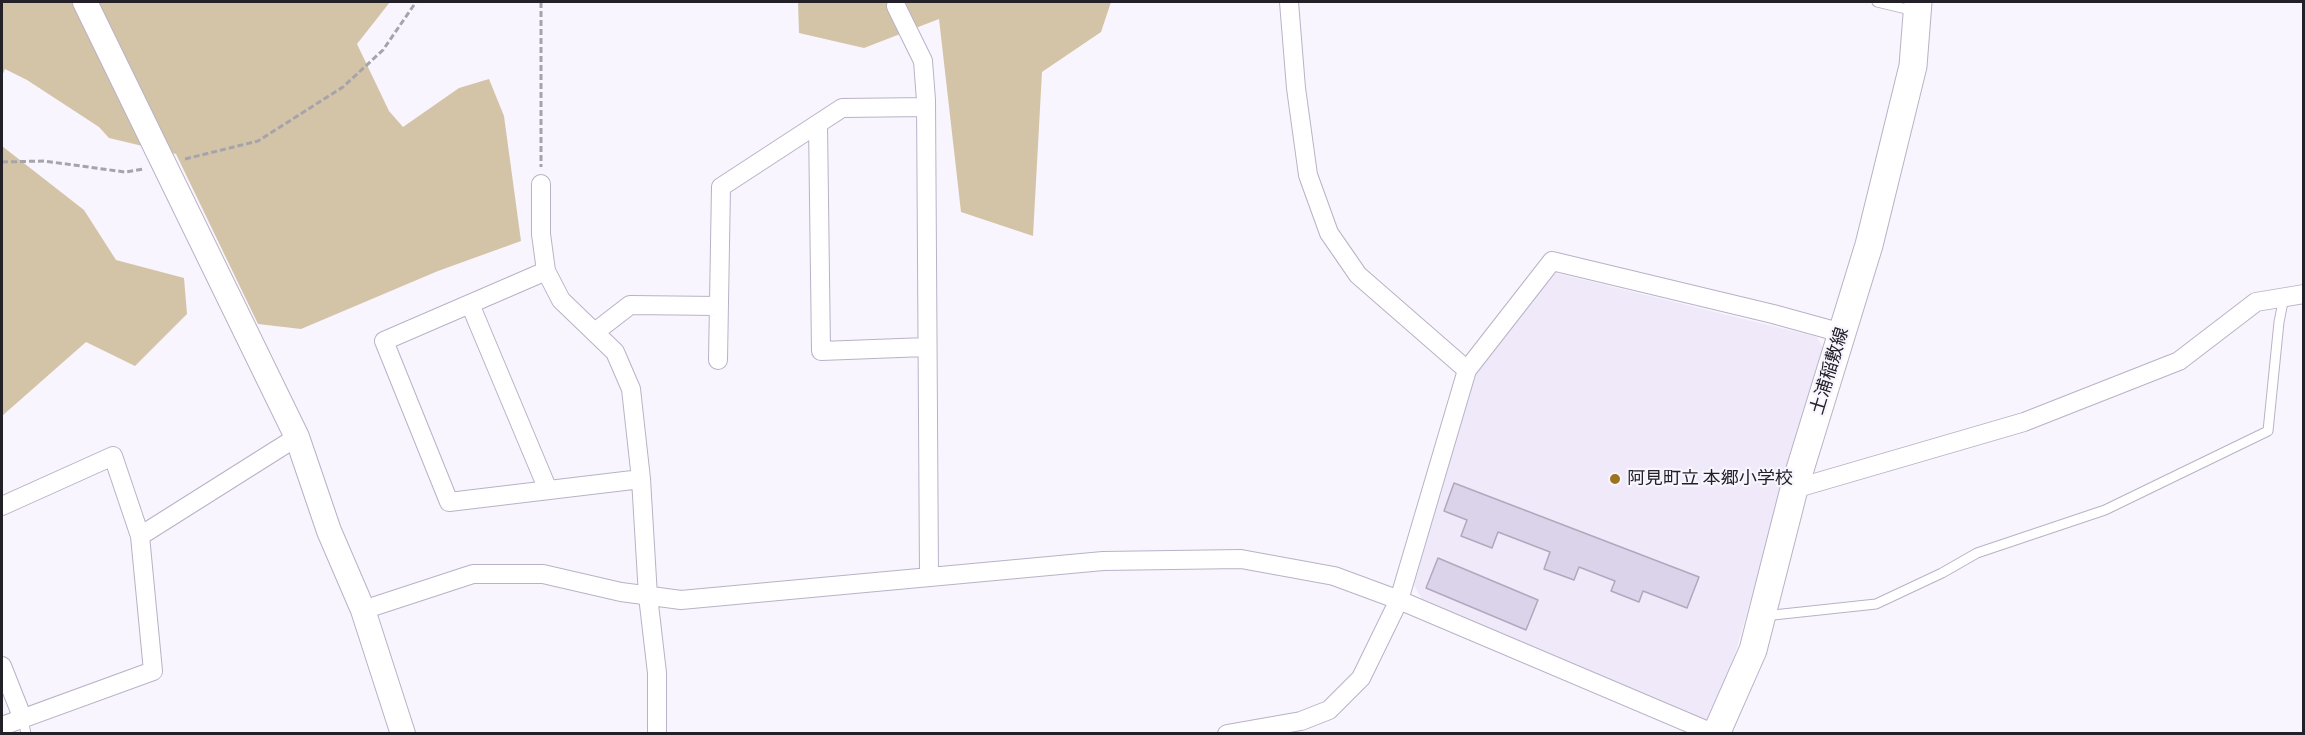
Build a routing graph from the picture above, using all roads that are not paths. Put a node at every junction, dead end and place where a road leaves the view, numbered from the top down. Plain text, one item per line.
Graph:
1 (85, 2) edge
2 (1289, 2) edge
3 (1877, 2) edge
4 (896, 6) dead end
5 (1918, 7) edge
6 (926, 106) junction
7 (818, 124) junction
8 (541, 184) road end
9 (546, 271) junction
10 (2304, 294) edge
11 (2284, 297) junction
12 (470, 304) junction
13 (719, 306) junction
14 (595, 332) junction
15 (1842, 333) junction
16 (926, 347) junction
17 (718, 360) dead end
18 (1467, 369) junction
19 (297, 437) junction
20 (641, 479) junction
21 (1794, 489) junction
22 (548, 490) junction
23 (2, 506) edge
24 (140, 536) junction
25 (929, 577) junction
26 (648, 596) junction
27 (1399, 600) junction
28 (363, 610) junction
29 (1761, 616) junction
30 (2, 666) edge
31 (2, 726) edge
32 (25, 726) edge
33 (403, 734) edge
34 (657, 734) edge
35 (1227, 734) edge
36 (1716, 734) edge

1 - 19 street
2 - 18 street
3 - 5 lane
4 - 6 street
5 - 15 main road, 土浦稲敷線
6 - 7 street
6 - 16 street
7 - 13 street
7 - 16 street
8 - 9 street
9 - 12 street
9 - 14 street
10 - 11 street
11 - 21 street
11 - 29 lane
12 - 22 street
12 - 22 street
13 - 14 street
13 - 17 street
14 - 20 street
15 - 18 street
15 - 21 main road, 土浦稲敷線
16 - 25 street
18 - 27 street
19 - 24 street
19 - 28 street
20 - 22 street
20 - 26 street
21 - 29 main road, 土浦稲敷線
23 - 24 street
24 - 32 street
25 - 26 street
25 - 27 street
26 - 28 street
26 - 34 street
27 - 35 street
27 - 36 street
28 - 33 street
29 - 36 main road, 土浦稲敷線
30 - 32 street
31 - 32 street

